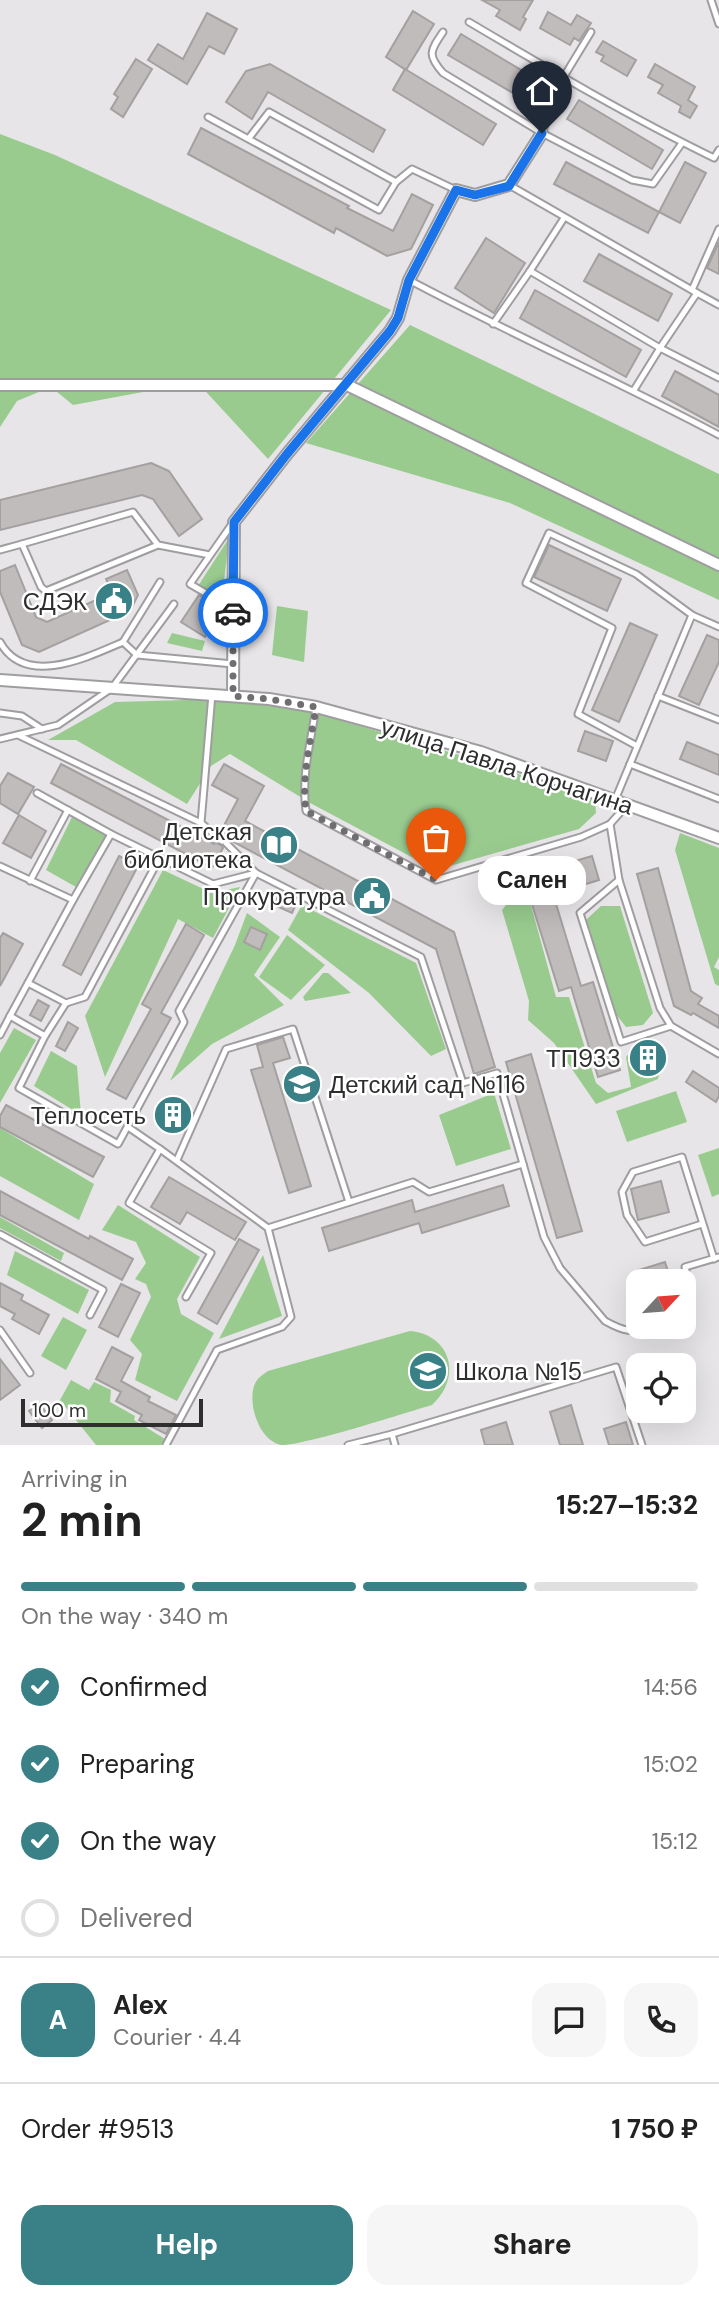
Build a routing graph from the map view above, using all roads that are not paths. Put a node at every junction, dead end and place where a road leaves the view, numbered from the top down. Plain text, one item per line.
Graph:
1 (711, 0) edge
2 (469, 22) dead end
3 (719, 24) edge
4 (443, 32) dead end
5 (591, 32) dead end
6 (563, 78) junction
7 (208, 117) dead end
8 (542, 133) junction
9 (248, 138) junction
10 (682, 142) junction
11 (719, 150) edge
12 (396, 182) junction
13 (509, 186) junction
14 (456, 190) junction
15 (564, 218) junction
16 (719, 229) edge
17 (530, 271) junction
18 (409, 280) junction
19 (694, 291) junction
20 (719, 305) edge
21 (493, 324) junction
22 (660, 348) junction
23 (719, 366) edge
24 (716, 377) edge
25 (347, 385) junction
26 (0, 386) edge
27 (634, 390) junction
28 (719, 435) edge
29 (234, 522) junction
30 (22, 544) junction
31 (158, 545) junction
32 (0, 550) edge
33 (211, 555) junction
34 (719, 565) edge
35 (160, 582) dead end
36 (174, 604) dead end
37 (233, 610) junction
38 (692, 615) junction
39 (719, 627) edge
40 (0, 642) edge
41 (123, 642) junction
42 (137, 654) junction
43 (233, 664) junction
44 (0, 680) edge
45 (112, 688) junction
46 (212, 694) junction
47 (233, 696) junction
48 (658, 696) junction
49 (316, 707) junction
50 (719, 712) edge
51 (0, 713) edge
52 (718, 719) edge
53 (42, 729) junction
54 (18, 734) junction
55 (0, 739) edge
56 (637, 746) junction
57 (630, 764) junction
58 (37, 793) dead end
59 (719, 799) edge
60 (615, 800) junction
61 (627, 805) junction
62 (68, 810) junction
63 (201, 822) junction
64 (610, 824) junction
65 (111, 834) junction
66 (719, 838) edge
67 (159, 859) junction
68 (0, 866) edge
69 (256, 873) junction
70 (619, 880) junction
71 (30, 881) junction
72 (73, 900) junction
73 (28, 983) junction
74 (66, 1003) junction
75 (10, 1016) junction
76 (671, 1026) junction
77 (0, 1035) edge
78 (45, 1036) junction
79 (719, 1054) edge
80 (128, 1127) junction
81 (160, 1149) junction
82 (177, 1160) junction
83 (523, 1164) junction
84 (349, 1202) junction
85 (702, 1224) junction
86 (268, 1227) junction
87 (0, 1234) edge
88 (716, 1258) edge
89 (685, 1269) edge
90 (186, 1297) dead end
91 (90, 1315) dead end
92 (626, 1329) edge
93 (0, 1330) edge
94 (30, 1373) dead end
95 (392, 1434) junction
96 (166, 1445) edge
97 (348, 1445) edge
98 (395, 1445) edge
99 (642, 1445) edge

1 - 3 lane
2 - 6 lane
4 - 8 lane
5 - 6 lane
6 - 8 lane
6 - 10 lane
7 - 9 lane
8 - 10 lane
8 - 13 street
9 - 12 lane
9 - 12 lane
10 - 11 lane
12 - 14 lane
13 - 14 street
13 - 15 lane
14 - 18 street
15 - 17 lane
15 - 19 lane
16 - 19 lane
17 - 21 lane
17 - 22 lane
18 - 21 lane
18 - 25 street
19 - 20 lane
19 - 22 lane
21 - 27 lane
22 - 24 lane
22 - 27 lane
23 - 24 lane
25 - 26 street
25 - 29 street
25 - 34 street
27 - 28 lane
29 - 33 lane
29 - 37 street
30 - 31 lane
30 - 31 lane
30 - 32 lane
31 - 33 lane
33 - 37 lane
35 - 41 lane
36 - 42 lane
37 - 43 street
38 - 39 lane
38 - 48 lane
38 - 56 lane
40 - 41 lane
41 - 42 lane
42 - 43 lane
42 - 45 lane
43 - 47 street
44 - 45 street, улица Павла Корчагина
45 - 46 street, улица Павла Корчагина
45 - 53 lane
46 - 47 street, улица Павла Корчагина
46 - 63 lane
47 - 49 street, улица Павла Корчагина
48 - 52 lane
48 - 56 lane
49 - 60 street, улица Павла Корчагина
49 - 64 lane
50 - 52 lane
51 - 53 lane
53 - 54 lane
54 - 55 lane
54 - 63 lane
56 - 57 lane
57 - 59 lane
57 - 60 lane
58 - 62 lane
60 - 61 street, улица Павла Корчагина
61 - 64 lane
61 - 66 street, улица Павла Корчагина
62 - 65 lane
62 - 71 lane
63 - 69 lane
64 - 70 lane
65 - 67 lane
65 - 72 lane
67 - 69 lane
67 - 74 lane
68 - 71 lane
69 - 80 lane
69 - 83 lane
70 - 76 lane
70 - 76 lane
71 - 72 lane
72 - 73 lane
73 - 74 lane
73 - 75 lane
74 - 78 lane
75 - 77 lane
75 - 78 lane
76 - 79 lane
78 - 80 lane
80 - 81 lane
81 - 82 lane
81 - 90 lane
82 - 84 lane
82 - 86 lane
83 - 84 lane
83 - 92 lane
84 - 86 lane
85 - 85 lane
85 - 88 lane
86 - 96 lane
87 - 91 lane
88 - 89 lane
93 - 94 lane
95 - 97 lane
95 - 98 lane
95 - 99 lane

